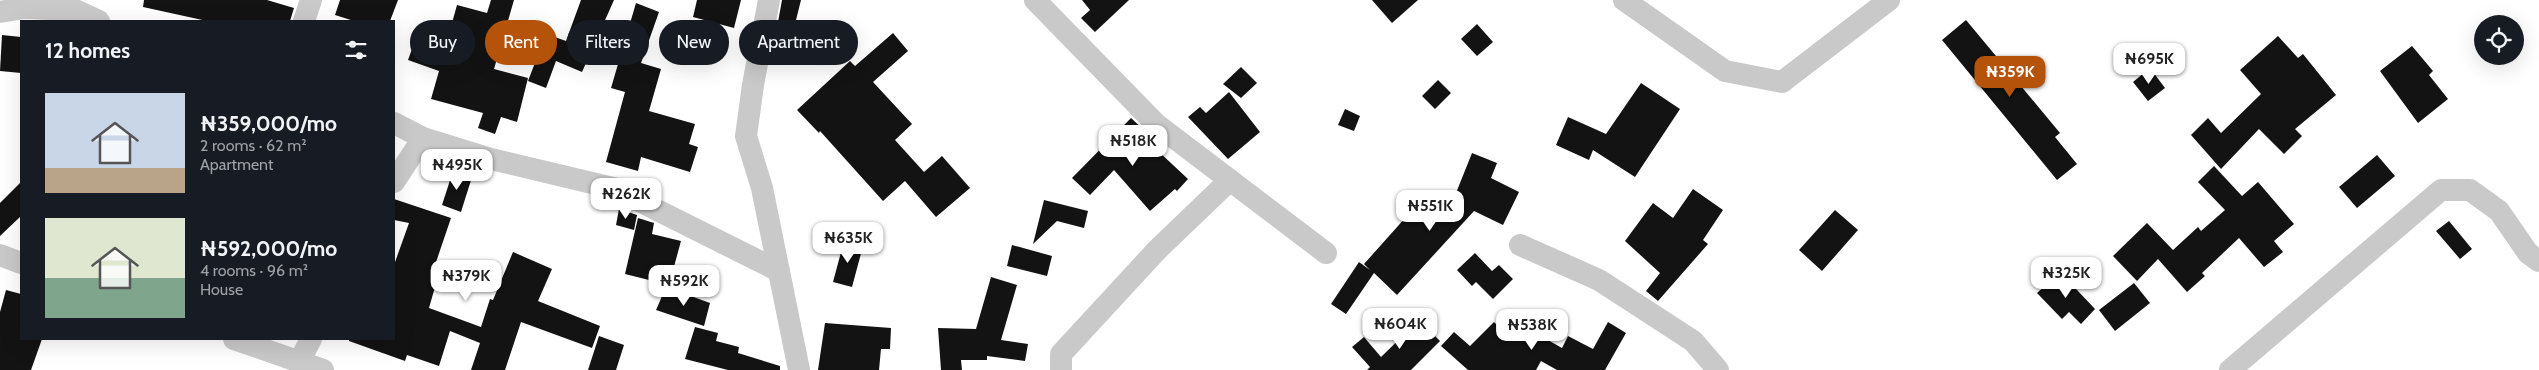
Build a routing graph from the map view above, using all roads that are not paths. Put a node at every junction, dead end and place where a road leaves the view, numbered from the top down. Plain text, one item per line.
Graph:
1 (311, 0) edge
2 (769, 0) edge
3 (1035, 0) edge
4 (1624, 0) edge
5 (1889, 0) edge
6 (0, 12) edge
7 (97, 20) edge
8 (304, 20) edge
9 (395, 124) edge
10 (424, 138) junction
11 (1230, 180) junction
12 (395, 181) edge
13 (1520, 245) dead end
14 (1326, 253) dead end
15 (0, 255) edge
16 (2539, 261) edge
17 (20, 263) edge
18 (778, 271) junction
19 (237, 340) edge
20 (310, 340) edge
21 (299, 362) junction
22 (323, 370) edge
23 (800, 370) edge
24 (1061, 370) edge
25 (1718, 370) edge
26 (2230, 370) edge

1 - 8 street
2 - 18 street
3 - 11 street
4 - 5 street
6 - 7 street
9 - 10 street
10 - 12 street
10 - 18 street
11 - 14 street
11 - 24 street
13 - 25 street
15 - 17 street
16 - 26 street
18 - 23 street
19 - 21 street
20 - 21 street
21 - 22 street

